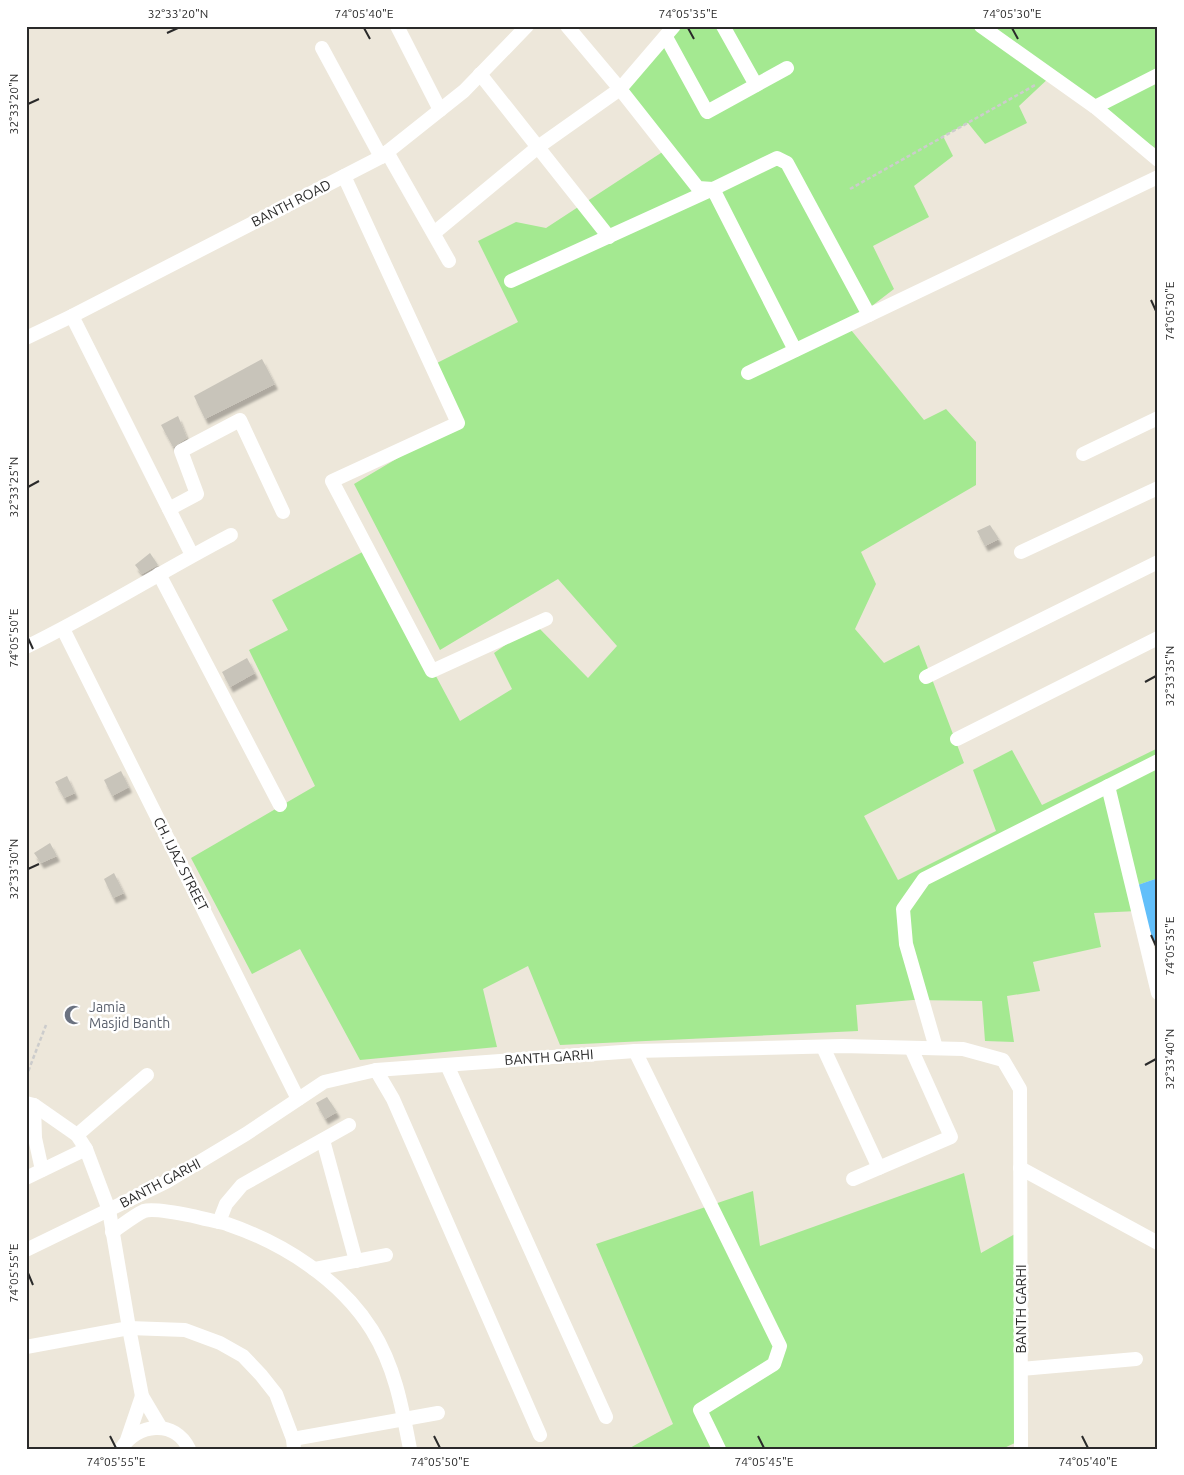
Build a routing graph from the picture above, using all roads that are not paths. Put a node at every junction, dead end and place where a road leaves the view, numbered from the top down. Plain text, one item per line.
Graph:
1 (397, 26) edge
2 (528, 26) edge
3 (567, 26) edge
4 (724, 26) edge
5 (982, 26) edge
6 (670, 31) edge
7 (322, 48) dead end
8 (788, 68) dead end
9 (480, 74) junction
10 (1158, 75) edge
11 (756, 84) junction
12 (620, 89) junction
13 (1095, 107) junction
14 (440, 110) junction
15 (538, 147) junction
16 (384, 154) junction
17 (1158, 160) edge
18 (344, 176) junction
19 (1158, 177) edge
20 (713, 189) junction
21 (434, 234) junction
22 (609, 237) junction
23 (450, 261) dead end
24 (511, 281) dead end
25 (869, 315) junction
26 (72, 316) junction
27 (26, 338) edge
28 (795, 350) junction
29 (748, 373) dead end
30 (1158, 418) edge
31 (1083, 454) dead end
32 (1157, 491) edge
33 (169, 509) junction
34 (283, 512) dead end
35 (231, 535) dead end
36 (1021, 552) dead end
37 (192, 555) junction
38 (1158, 562) edge
39 (159, 574) junction
40 (546, 618) dead end
41 (63, 629) junction
42 (1158, 638) edge
43 (26, 646) edge
44 (926, 677) dead end
45 (957, 740) dead end
46 (1158, 761) edge
47 (1108, 786) junction
48 (280, 804) dead end
49 (1158, 993) edge
50 (823, 1047) junction
51 (911, 1048) junction
52 (936, 1048) junction
53 (634, 1051) junction
54 (448, 1065) junction
55 (376, 1070) junction
56 (147, 1075) dead end
57 (298, 1099) junction
58 (30, 1104) edge
59 (349, 1125) dead end
60 (77, 1135) junction
61 (323, 1140) junction
62 (86, 1148) junction
63 (878, 1168) junction
64 (1020, 1168) junction
65 (42, 1170) junction
66 (26, 1178) edge
67 (853, 1179) dead end
68 (109, 1210) junction
69 (219, 1222) junction
70 (112, 1232) junction
71 (1158, 1243) edge
72 (26, 1250) edge
73 (386, 1255) dead end
74 (356, 1261) junction
75 (314, 1270) junction
76 (128, 1328) junction
77 (26, 1347) edge
78 (1136, 1359) dead end
79 (1021, 1369) junction
80 (142, 1396) junction
81 (438, 1412) dead end
82 (606, 1417) dead end
83 (404, 1420) junction
84 (161, 1428) junction
85 (540, 1435) dead end
86 (124, 1444) edge
87 (294, 1444) edge
88 (189, 1449) edge
89 (410, 1449) edge
90 (719, 1449) edge
91 (1021, 1449) edge

1 - 14 street
2 - 9 street, BANTH ROAD
3 - 12 street
4 - 11 street
5 - 13 street
6 - 11 street
6 - 12 street
7 - 16 street
8 - 11 street
9 - 14 street, BANTH ROAD
9 - 15 street
10 - 13 street
12 - 15 street
12 - 20 street
13 - 17 street
14 - 16 street, BANTH ROAD
15 - 21 street
15 - 22 street
16 - 18 street, BANTH ROAD
16 - 21 street
18 - 26 street, BANTH ROAD
18 - 40 street
19 - 25 street
20 - 22 street
20 - 25 street
20 - 28 street
21 - 23 street
22 - 24 street
25 - 28 street
26 - 27 street, BANTH ROAD
26 - 33 street
28 - 29 street
30 - 31 street
32 - 36 street
33 - 34 street
33 - 37 street
35 - 37 street
37 - 39 street
38 - 44 street
39 - 41 street
39 - 48 street
41 - 43 street
41 - 57 street, CH. IJAZ STREET
42 - 45 street
46 - 47 street
47 - 49 street
47 - 52 street
50 - 51 street, BANTH GARHI
50 - 53 street, BANTH GARHI
50 - 63 street
51 - 52 street, BANTH GARHI
51 - 63 street
52 - 64 street, BANTH GARHI
53 - 54 street, BANTH GARHI
53 - 90 street
54 - 55 street, BANTH GARHI
54 - 82 street
55 - 57 street, BANTH GARHI
55 - 85 street
56 - 60 street
57 - 68 street, BANTH GARHI
58 - 60 street
58 - 65 street
59 - 61 street
60 - 62 street
61 - 69 street
61 - 74 street
62 - 65 street
62 - 68 street
63 - 67 street
64 - 71 street
64 - 79 street, BANTH GARHI
65 - 66 street
68 - 70 street
68 - 72 street, BANTH GARHI
69 - 70 street
69 - 75 street
70 - 76 street
73 - 74 street
74 - 75 street
75 - 83 street
76 - 77 street
76 - 80 street
76 - 87 street
78 - 79 street
79 - 91 street, BANTH GARHI
80 - 84 street
80 - 86 street
81 - 83 street
83 - 87 street
83 - 89 street
84 - 86 street
84 - 88 street

